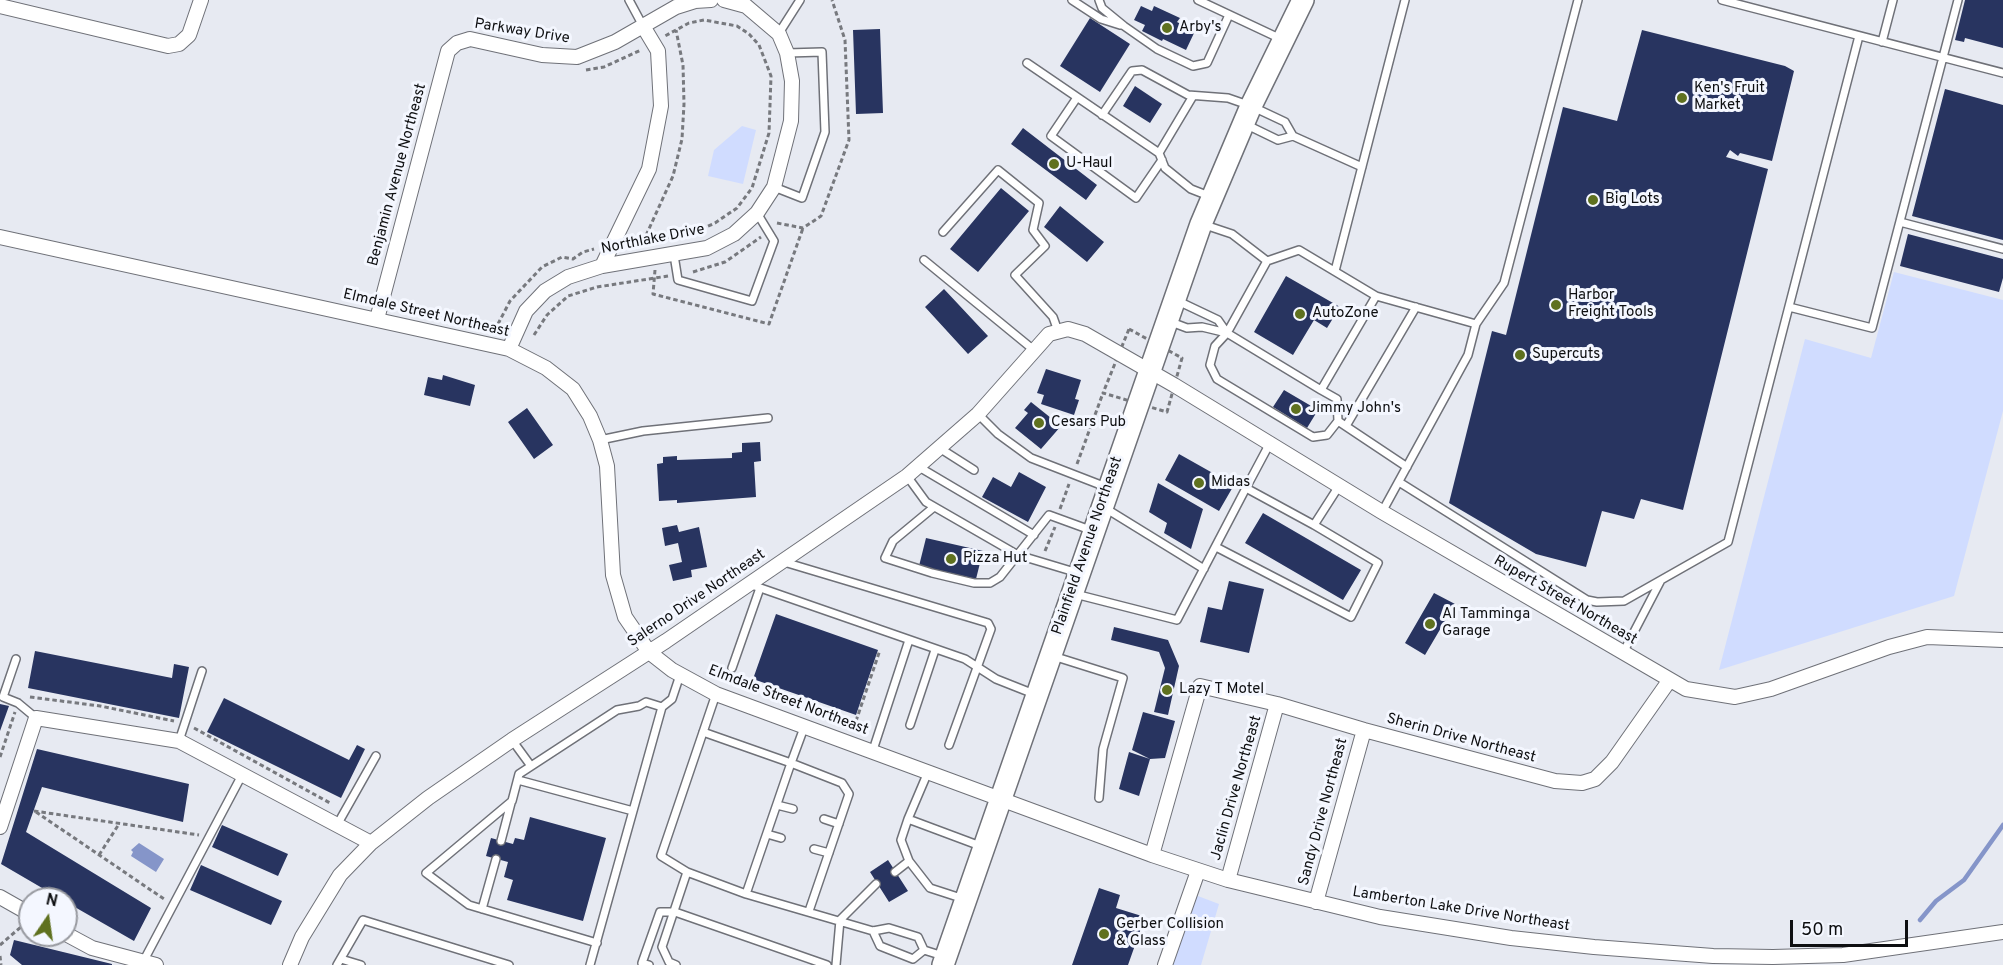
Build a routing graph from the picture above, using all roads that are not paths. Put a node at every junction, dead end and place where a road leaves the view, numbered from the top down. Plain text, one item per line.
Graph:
1 (201, 0) edge
2 (629, 0) edge
3 (711, 0) edge
4 (724, 0) edge
5 (800, 0) edge
6 (1072, 0) edge
7 (1099, 0) edge
8 (1198, 0) edge
9 (1303, 0) edge
10 (1405, 0) edge
11 (1578, 0) edge
12 (1722, 0) edge
13 (1893, 0) edge
14 (1958, 0) edge
15 (748, 3) edge
16 (0, 6) edge
17 (1229, 15) junction
18 (643, 26) junction
19 (1124, 26) junction
20 (779, 34) junction
21 (1859, 36) junction
22 (1283, 40) junction
23 (1882, 42) junction
24 (457, 43) joint
25 (787, 53) junction
26 (1943, 58) junction
27 (1027, 63) dead end
28 (2003, 73) edge
29 (1193, 96) junction
30 (1076, 99) junction
31 (1247, 114) junction
32 (1102, 115) junction
33 (1293, 136) junction
34 (1160, 157) junction
35 (1362, 167) junction
36 (774, 187) junction
37 (1211, 197) junction
38 (757, 213) junction
39 (1900, 222) junction
40 (1201, 224) junction
41 (943, 232) dead end
42 (0, 237) edge
43 (2003, 249) edge
44 (674, 255) junction
45 (924, 260) dead end
46 (1267, 261) junction
47 (602, 266) junction
48 (1335, 272) junction
49 (1376, 296) junction
50 (1173, 299) junction
51 (1789, 307) junction
52 (1416, 308) junction
53 (377, 319) junction
54 (1166, 320) junction
55 (1476, 324) junction
56 (1058, 331) junction
57 (1227, 333) junction
58 (509, 349) junction
59 (1035, 351) junction
60 (1149, 370) junction
61 (1321, 390) junction
62 (978, 414) junction
63 (768, 418) dead end
64 (1338, 421) junction
65 (1346, 426) junction
66 (600, 440) junction
67 (1270, 443) junction
68 (941, 449) junction
69 (919, 467) junction
70 (1407, 467) junction
71 (974, 470) dead end
72 (907, 476) junction
73 (1399, 482) junction
74 (1339, 486) junction
75 (1246, 488) junction
76 (1106, 497) junction
77 (934, 507) junction
78 (1382, 513) junction
79 (1314, 525) junction
80 (1094, 531) junction
81 (1034, 535) junction
82 (1216, 547) junction
83 (1018, 555) junction
84 (782, 561) junction
85 (1204, 569) junction
86 (1079, 573) junction
87 (1660, 582) junction
88 (754, 586) junction
89 (1072, 593) junction
90 (909, 640) junction
91 (2003, 640) edge
92 (935, 650) junction
93 (649, 652) junction
94 (1623, 653) junction
95 (1051, 655) junction
96 (16, 659) dead end
97 (978, 666) junction
98 (732, 668) dead end
99 (202, 671) dead end
100 (680, 675) junction
101 (1669, 681) junction
102 (716, 694) junction
103 (1037, 695) junction
104 (1277, 704) junction
105 (662, 707) junction
106 (36, 718) junction
107 (805, 725) junction
108 (910, 725) dead end
109 (1364, 730) junction
110 (703, 732) junction
111 (512, 740) junction
112 (179, 741) junction
113 (949, 746) dead end
114 (873, 750) junction
115 (376, 756) dead end
116 (791, 763) junction
117 (531, 766) junction
118 (929, 771) junction
119 (242, 775) junction
120 (518, 780) junction
121 (1099, 798) dead end
122 (1002, 799) junction
123 (512, 801) junction
124 (777, 805) junction
125 (793, 809) dead end
126 (633, 811) junction
127 (824, 819) dead end
128 (908, 819) junction
129 (839, 824) junction
130 (337, 825) junction
131 (0, 827) edge
132 (767, 834) junction
133 (781, 838) dead end
134 (501, 841) dead end
135 (371, 843) junction
136 (985, 848) junction
137 (814, 849) dead end
138 (829, 853) junction
139 (1152, 855) junction
140 (496, 858) dead end
141 (909, 861) junction
142 (1198, 871) junction
143 (687, 872) junction
144 (896, 872) dead end
145 (1228, 880) junction
146 (876, 884) dead end
147 (746, 894) junction
148 (0, 897) edge
149 (967, 900) junction
150 (1316, 902) junction
151 (18, 907) edge
152 (482, 909) junction
153 (809, 911) junction
154 (675, 912) junction
155 (840, 920) junction
156 (873, 931) junction
157 (2003, 932) edge
158 (78, 940) edge
159 (597, 943) junction
160 (924, 950) junction
161 (945, 961) edge
162 (1731, 961) edge
163 (339, 962) edge
164 (149, 963) edge
165 (291, 965) edge
166 (362, 965) edge
167 (509, 965) edge
168 (590, 965) edge
169 (649, 965) edge
170 (676, 965) edge
171 (827, 965) edge
172 (836, 965) edge
173 (1166, 965) edge

1 - 16 street
2 - 18 lane
3 - 18 street
4 - 15 street, Northlake Drive
5 - 20 lane
6 - 19 lane
7 - 19 lane
8 - 17 lane
9 - 22 main road, Plainfield Avenue Northeast
10 - 35 lane
11 - 55 lane
12 - 21 lane
13 - 23 lane
14 - 26 lane
15 - 20 street, Northlake Drive
17 - 19 lane
17 - 22 lane
18 - 24 street, Parkway Drive
18 - 47 street
20 - 25 street, Northlake Drive
21 - 23 lane
21 - 51 lane
22 - 31 main road, Plainfield Avenue Northeast
23 - 26 lane
24 - 53 street, Benjamin Avenue Northeast
25 - 36 street, Northlake Drive
25 - 36 lane
26 - 28 lane
26 - 39 lane
27 - 30 lane
29 - 31 lane
29 - 32 lane
29 - 34 lane
30 - 32 lane
30 - 34 lane
31 - 33 lane
31 - 33 lane
31 - 37 main road, Plainfield Avenue Northeast
32 - 34 lane
33 - 35 lane
34 - 37 lane
35 - 48 lane
36 - 38 street, Northlake Drive
37 - 40 main road, Plainfield Avenue Northeast
38 - 44 street, Northlake Drive
38 - 44 lane
39 - 43 lane
39 - 51 lane
40 - 46 lane
40 - 50 main road, Plainfield Avenue Northeast
41 - 56 lane
42 - 53 street, Elmdale Street Northeast
44 - 47 street, Northlake Drive
45 - 59 lane
46 - 48 lane
46 - 57 lane
47 - 58 street, Northlake Drive
48 - 49 lane
49 - 52 lane
49 - 61 lane
50 - 54 main road, Plainfield Avenue Northeast
50 - 57 lane
51 - 87 lane
52 - 55 lane
52 - 65 lane
53 - 58 street, Elmdale Street Northeast
54 - 57 lane
54 - 60 main road, Plainfield Avenue Northeast
55 - 70 lane
56 - 59 street, Salerno Drive Northeast
56 - 60 street
57 - 61 lane
57 - 64 lane
58 - 66 street, Elmdale Street Northeast
59 - 62 street, Salerno Drive Northeast
60 - 67 street, Rupert Street Northeast
60 - 76 main road, Plainfield Avenue Northeast
61 - 64 lane
62 - 68 street, Salerno Drive Northeast
62 - 76 lane
63 - 66 lane
64 - 65 lane
65 - 70 lane
66 - 93 street, Elmdale Street Northeast
67 - 74 street, Rupert Street Northeast
67 - 75 lane
68 - 69 street, Salerno Drive Northeast
68 - 71 lane
69 - 72 street, Salerno Drive Northeast
69 - 81 lane
70 - 73 lane
72 - 77 lane
72 - 84 street, Salerno Drive Northeast
73 - 78 lane
73 - 87 lane
74 - 78 street, Rupert Street Northeast
74 - 79 lane
75 - 79 lane
75 - 82 lane
76 - 80 main road, Plainfield Avenue Northeast
76 - 85 lane
77 - 83 lane
77 - 83 lane
78 - 94 street, Rupert Street Northeast
79 - 82 lane
80 - 81 lane
80 - 86 main road, Plainfield Avenue Northeast
81 - 83 lane
82 - 85 lane
83 - 86 lane
84 - 88 street, Salerno Drive Northeast
84 - 97 lane
85 - 89 lane
86 - 89 main road, Plainfield Avenue Northeast
87 - 94 lane
88 - 90 lane
88 - 93 street, Salerno Drive Northeast
88 - 98 lane
89 - 95 main road, Plainfield Avenue Northeast
90 - 92 lane
90 - 114 lane
91 - 101 street, Rupert Street Northeast
92 - 97 lane
92 - 108 lane
93 - 100 street, Elmdale Street Northeast
93 - 111 street, Salerno Drive Northeast
94 - 101 street, Rupert Street Northeast
95 - 103 main road, Plainfield Avenue Northeast
95 - 121 lane
96 - 106 lane
97 - 103 lane
97 - 113 lane
99 - 112 lane
100 - 102 street, Elmdale Street Northeast
100 - 105 lane
101 - 109 street, Sherin Drive Northeast
102 - 107 street, Elmdale Street Northeast
102 - 110 lane
103 - 122 main road, Plainfield Avenue Northeast
104 - 109 street, Sherin Drive Northeast
104 - 139 street, Sherin Drive Northeast
104 - 145 street, Jaclin Drive Northeast
105 - 117 lane
105 - 126 lane
106 - 112 street
106 - 131 street
107 - 114 street, Elmdale Street Northeast
107 - 116 lane
109 - 150 street, Sandy Drive Northeast
110 - 116 lane
110 - 143 lane
111 - 117 lane
111 - 135 street, Salerno Drive Northeast
112 - 119 street
114 - 118 street, Elmdale Street Northeast
115 - 130 lane
116 - 124 lane
116 - 129 lane
117 - 120 lane
118 - 122 street, Elmdale Street Northeast
118 - 128 lane
119 - 130 street
119 - 164 lane
120 - 123 lane
120 - 126 lane
122 - 136 main road, Plainfield Avenue Northeast
122 - 139 street, Lamberton Lake Drive Northeast
123 - 134 lane
123 - 152 lane
124 - 125 lane
124 - 132 lane
126 - 159 lane
127 - 129 lane
128 - 136 lane
128 - 141 lane
129 - 138 lane
130 - 135 street
132 - 133 lane
132 - 147 lane
135 - 165 street, Salerno Drive Northeast
136 - 149 main road, Plainfield Avenue Northeast
137 - 138 lane
138 - 153 lane
139 - 142 street, Lamberton Lake Drive Northeast
140 - 152 lane
141 - 144 lane
141 - 149 lane
142 - 145 street, Lamberton Lake Drive Northeast
142 - 173 street
143 - 147 lane
143 - 154 lane
145 - 150 street, Lamberton Lake Drive Northeast
146 - 155 lane
147 - 153 lane
148 - 151 street
149 - 161 main road, Plainfield Avenue Northeast
150 - 162 street, Lamberton Lake Drive Northeast
152 - 159 lane
153 - 155 lane
154 - 169 lane
154 - 170 lane
154 - 171 lane
155 - 156 lane
155 - 172 lane
156 - 160 lane
156 - 160 lane
157 - 162 street, Lamberton Lake Drive Northeast
158 - 164 street
159 - 168 lane
160 - 161 lane
163 - 166 lane
163 - 167 lane

